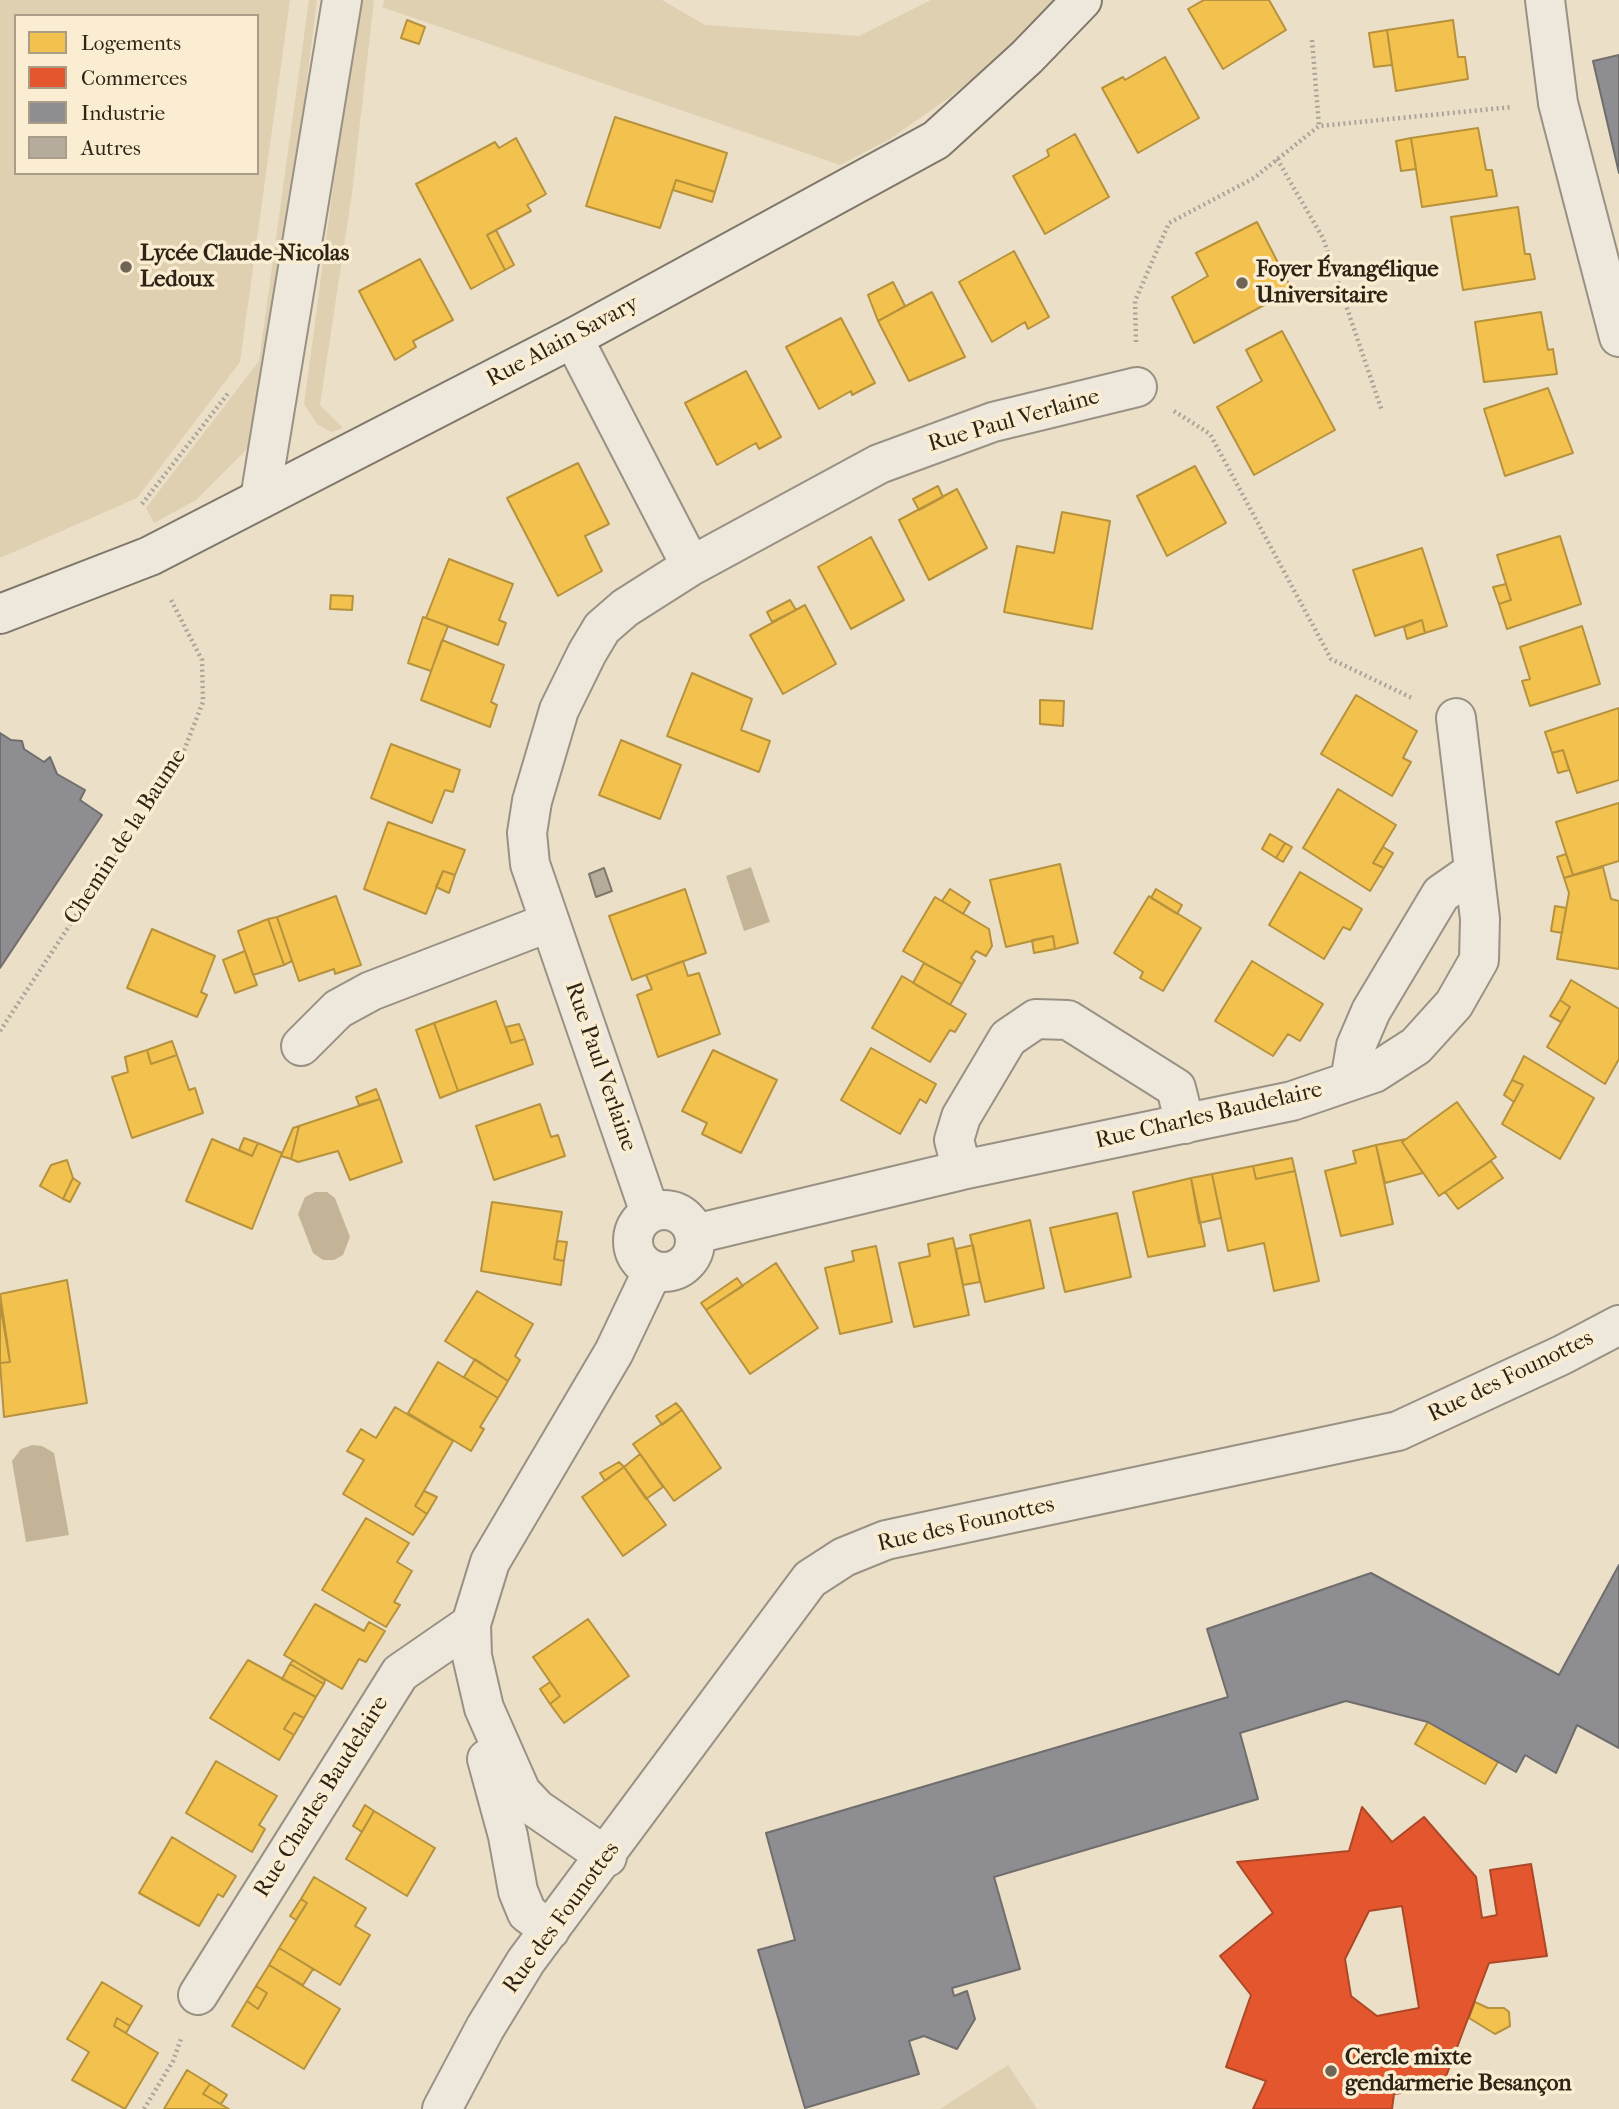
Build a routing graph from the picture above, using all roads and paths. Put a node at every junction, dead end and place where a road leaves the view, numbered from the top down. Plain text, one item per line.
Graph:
1 (342, 0) edge
2 (1082, 0) edge
3 (1545, 0) edge
4 (1312, 40) dead end
5 (1558, 103) junction
6 (1319, 127) junction
7 (1277, 159) junction
8 (1619, 337) edge
9 (573, 338) junction
10 (237, 381) dead end
11 (1137, 387) junction
12 (1382, 411) dead end
13 (260, 499) junction
14 (136, 508) dead end
15 (691, 566) junction
16 (168, 594) dead end
17 (0, 614) edge
18 (1456, 718) joint
19 (1474, 871) junction
20 (550, 922) junction
21 (0, 1031) edge
22 (301, 1046) dead end
23 (1350, 1081) junction
24 (1185, 1125) junction
25 (962, 1170) junction
26 (650, 1213) junction
27 (695, 1234) junction
28 (653, 1269) junction
29 (1619, 1325) edge
30 (471, 1624) junction
31 (484, 1708) junction
32 (607, 1857) junction
33 (550, 1930) junction
34 (198, 1995) joint
35 (144, 2109) edge
36 (442, 2109) edge

1 - 13 street
2 - 9 street, Rue Alain Savary
3 - 5 street
4 - 6 path
5 - 6 path
5 - 8 street
6 - 7 path
7 - 11 path
7 - 12 path
9 - 13 street, Rue Alain Savary
9 - 15 street
10 - 14 path
11 - 15 street, Rue Paul Verlaine
11 - 18 path
13 - 17 street, Rue Alain Savary
15 - 20 street, Rue Paul Verlaine
16 - 21 path, Chemin de la Baume
18 - 19 street, Rue Charles Baudelaire
19 - 23 street
19 - 23 street, Rue Charles Baudelaire
20 - 22 street
20 - 26 street, Rue Paul Verlaine
23 - 24 street, Rue Charles Baudelaire
24 - 25 street, Rue Charles Baudelaire
24 - 25 street
25 - 27 street, Rue Charles Baudelaire
26 - 27 street
26 - 28 street
27 - 28 street
28 - 30 street
29 - 32 street, Rue des Founottes
30 - 31 street
30 - 34 street, Rue Charles Baudelaire
31 - 32 street
31 - 33 street
32 - 33 street, Rue des Founottes
33 - 36 street, Rue des Founottes
34 - 35 path

